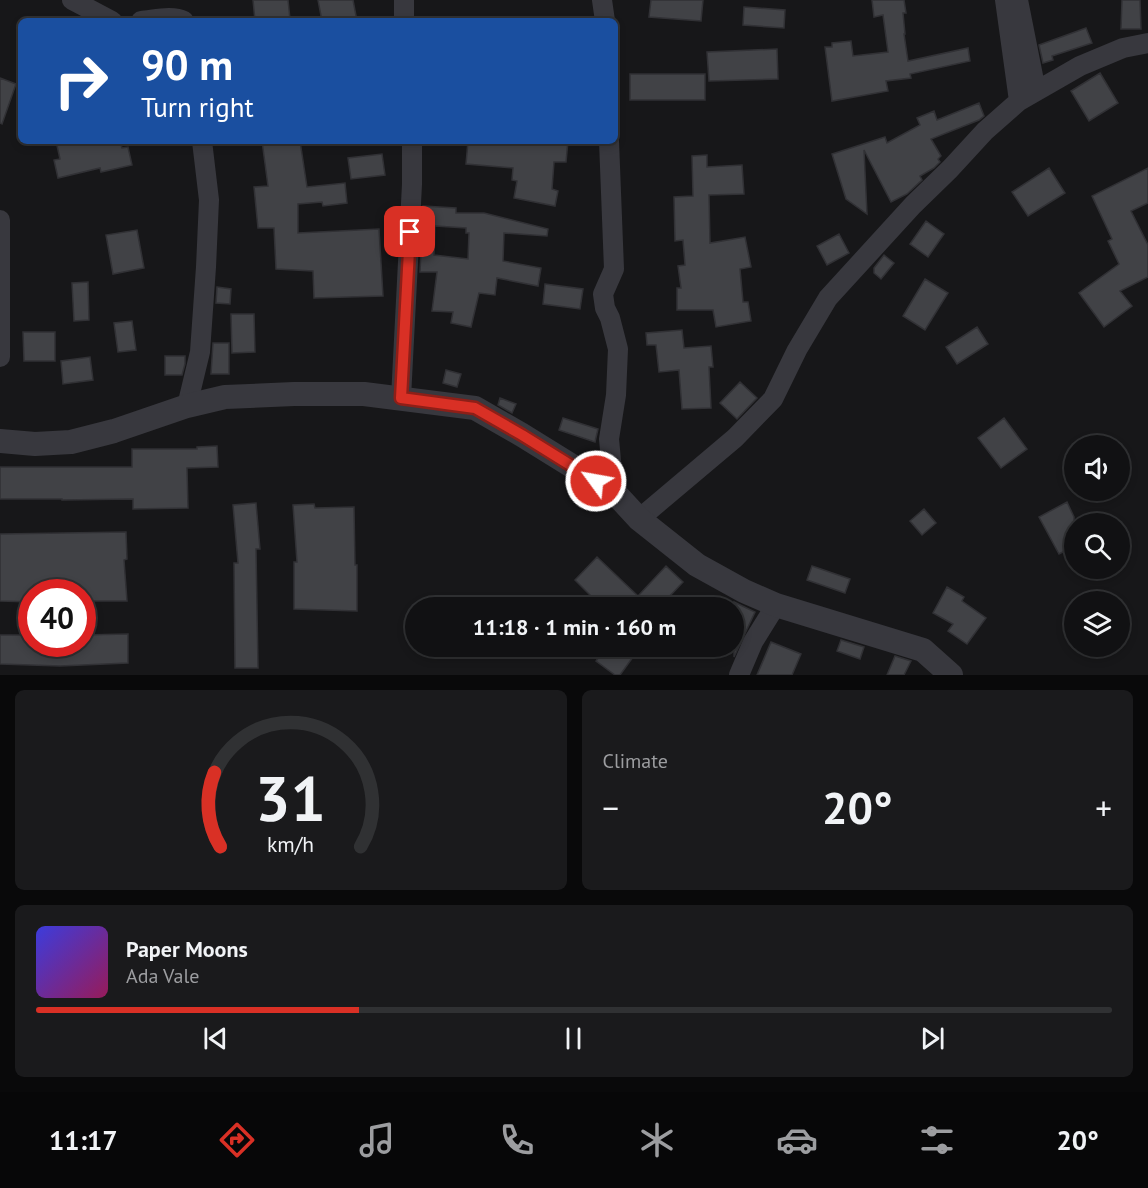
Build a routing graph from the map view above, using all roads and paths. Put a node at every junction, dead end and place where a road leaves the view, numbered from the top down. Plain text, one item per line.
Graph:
1 (72, 0) edge
2 (404, 0) edge
3 (602, 0) edge
4 (1005, 0) edge
5 (1018, 0) edge
6 (106, 18) edge
7 (404, 18) edge
8 (605, 18) edge
9 (1148, 43) edge
10 (1028, 96) junction
11 (202, 144) edge
12 (412, 144) edge
13 (609, 144) edge
14 (0, 220) edge
15 (0, 357) edge
16 (401, 398) junction
17 (187, 406) junction
18 (0, 441) edge
19 (614, 492) junction
20 (639, 519) junction
21 (776, 605) junction
22 (739, 675) edge
23 (950, 675) edge

1 - 6 street
2 - 7 street
3 - 8 street
4 - 10 street
5 - 10 street
9 - 10 street
10 - 20 street
11 - 17 street
12 - 16 street
13 - 19 street
14 - 15 street
16 - 17 street
16 - 19 street
17 - 18 street
19 - 20 street
20 - 21 street
21 - 22 street
21 - 23 street

